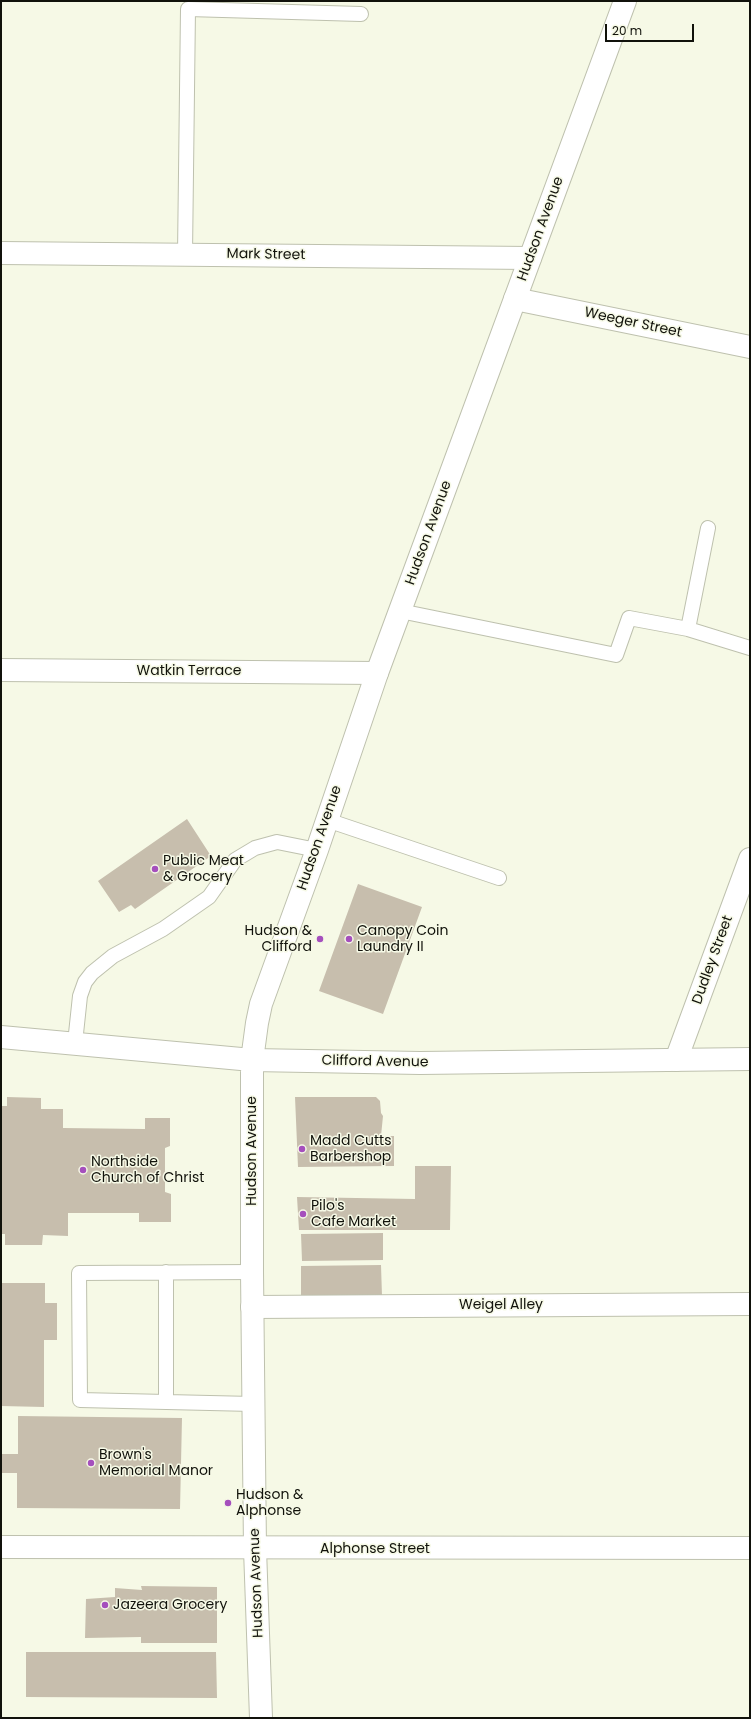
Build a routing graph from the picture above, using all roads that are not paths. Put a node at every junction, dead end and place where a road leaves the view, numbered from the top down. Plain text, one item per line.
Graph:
1 (625, 1) edge
2 (188, 5) edge
3 (361, 14) dead end
4 (1, 253) edge
5 (185, 254) junction
6 (530, 258) junction
7 (515, 299) junction
8 (750, 347) edge
9 (708, 528) dead end
10 (400, 611) junction
11 (688, 629) junction
12 (750, 648) edge
13 (1, 670) edge
14 (377, 673) junction
15 (327, 820) junction
16 (317, 850) junction
17 (750, 859) edge
18 (499, 878) dead end
19 (1, 1037) edge
20 (75, 1043) junction
21 (252, 1060) junction
22 (676, 1060) junction
23 (750, 1060) edge
24 (166, 1272) junction
25 (252, 1272) junction
26 (750, 1304) edge
27 (252, 1307) junction
28 (166, 1402) junction
29 (253, 1404) junction
30 (1, 1547) edge
31 (750, 1548) edge
32 (255, 1549) junction
33 (261, 1718) edge

1 - 6 street, Hudson Avenue
2 - 3 lane
2 - 5 lane
4 - 5 street, Mark Street
5 - 6 street, Mark Street
6 - 7 street, Hudson Avenue
7 - 8 street, Weeger Street
7 - 10 street, Hudson Avenue
9 - 11 lane
10 - 11 lane
10 - 14 street, Hudson Avenue
11 - 12 lane
13 - 14 street, Watkin Terrace
14 - 15 street, Hudson Avenue
15 - 16 street, Hudson Avenue
15 - 18 lane
16 - 20 lane
16 - 21 street, Hudson Avenue
17 - 22 street, Dudley Street
19 - 20 street, Clifford Avenue
20 - 21 street, Clifford Avenue
21 - 22 street, Clifford Avenue
21 - 25 street, Hudson Avenue
22 - 23 street, Clifford Avenue
24 - 25 lane
24 - 28 lane
24 - 28 lane
25 - 27 street, Hudson Avenue
26 - 27 street, Weigel Alley
27 - 29 street, Hudson Avenue
28 - 29 lane
29 - 32 street, Hudson Avenue
30 - 32 street, Alphonse Street
31 - 32 street, Alphonse Street
32 - 33 street, Hudson Avenue

